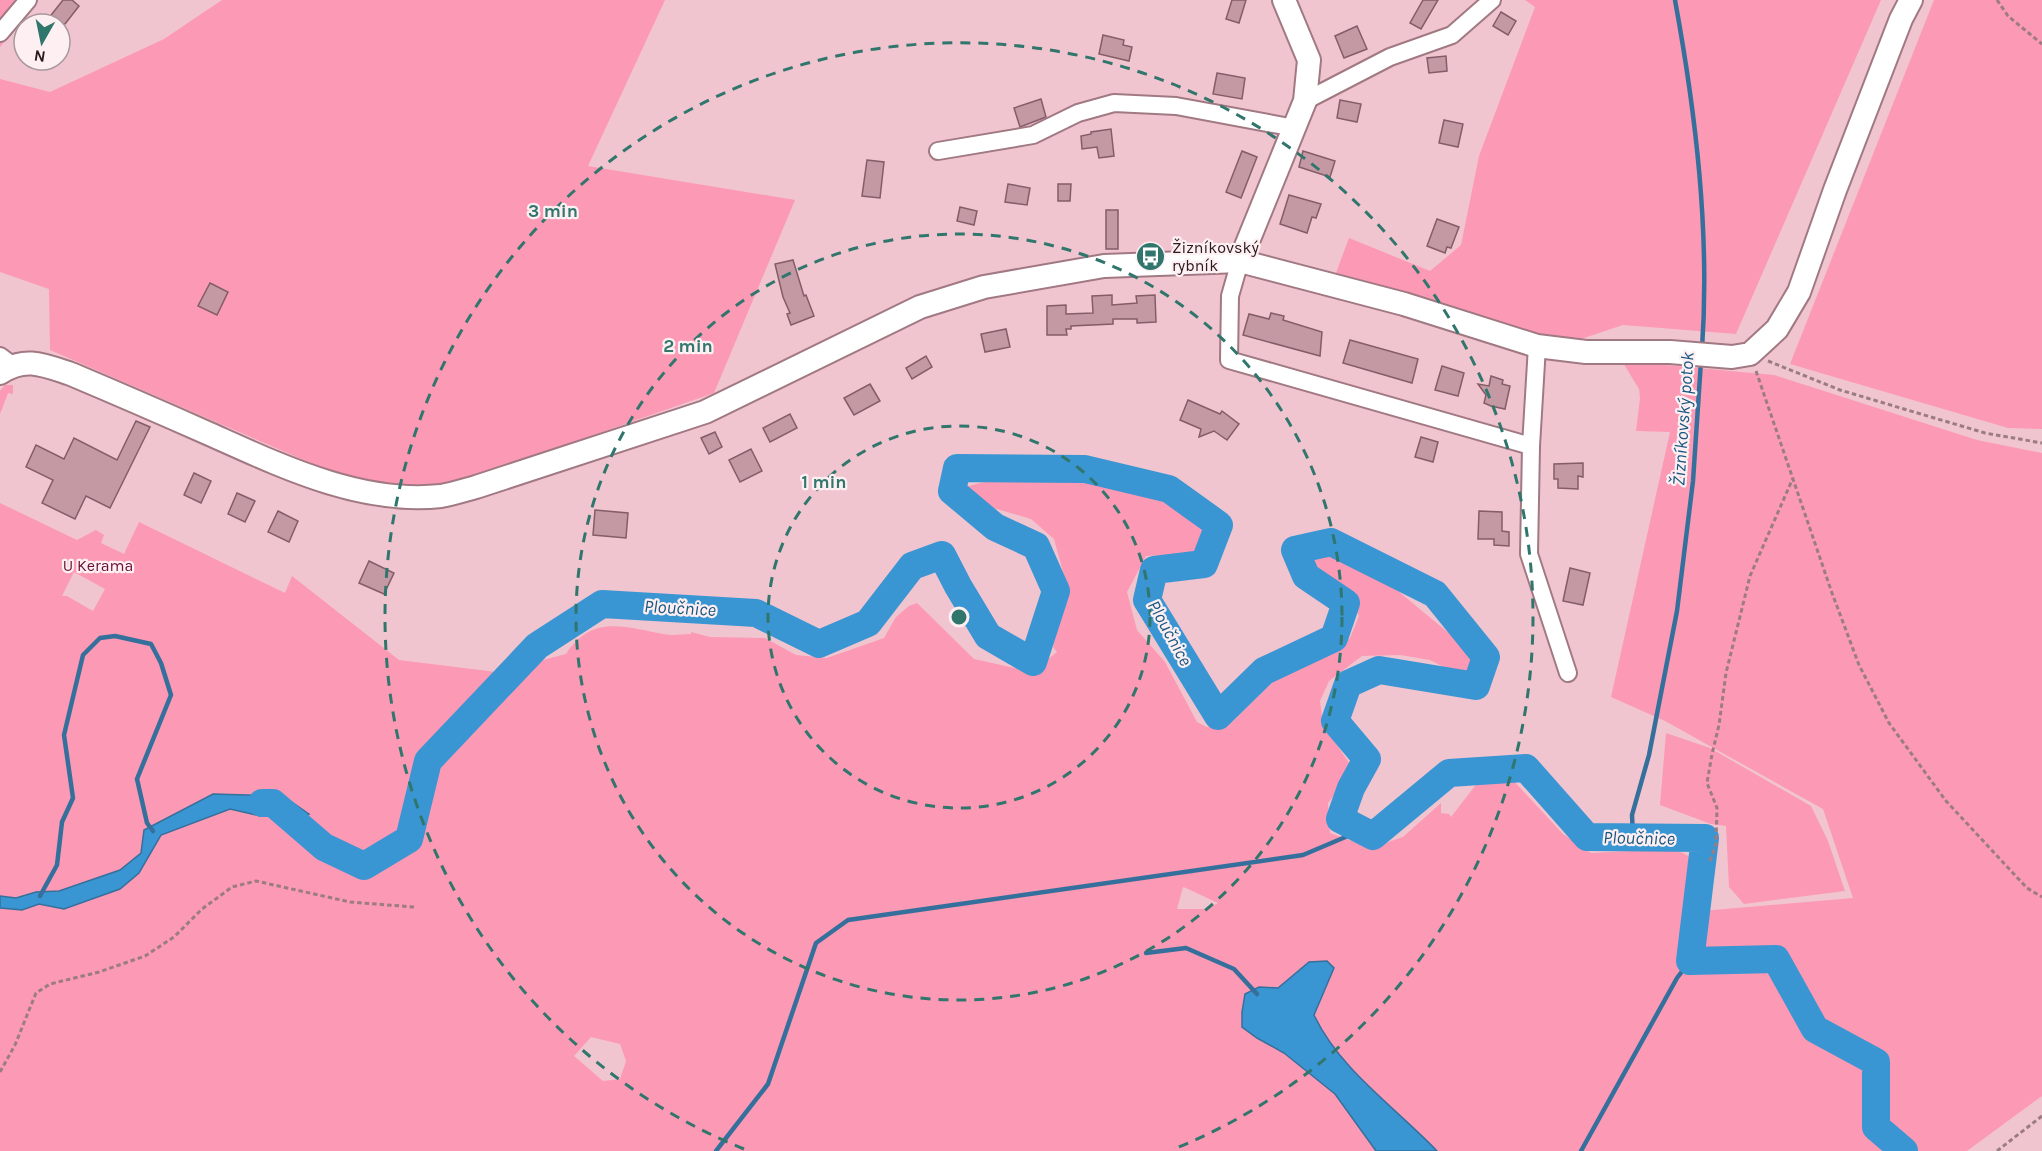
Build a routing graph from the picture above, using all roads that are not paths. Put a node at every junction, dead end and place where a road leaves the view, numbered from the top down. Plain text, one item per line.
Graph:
1 (28, 0) edge
2 (1284, 0) edge
3 (1492, 0) edge
4 (1911, 0) edge
5 (0, 33) edge
6 (1305, 101) junction
7 (1295, 128) junction
8 (938, 151) dead end
9 (1240, 261) junction
10 (1537, 346) junction
11 (4, 365) edge
12 (1531, 446) junction
13 (1568, 673) dead end

1 - 5 street
2 - 6 street
3 - 6 street
4 - 10 street
6 - 7 street
7 - 8 street
7 - 9 street
9 - 10 street
9 - 11 street
9 - 12 street
10 - 12 street
12 - 13 street

